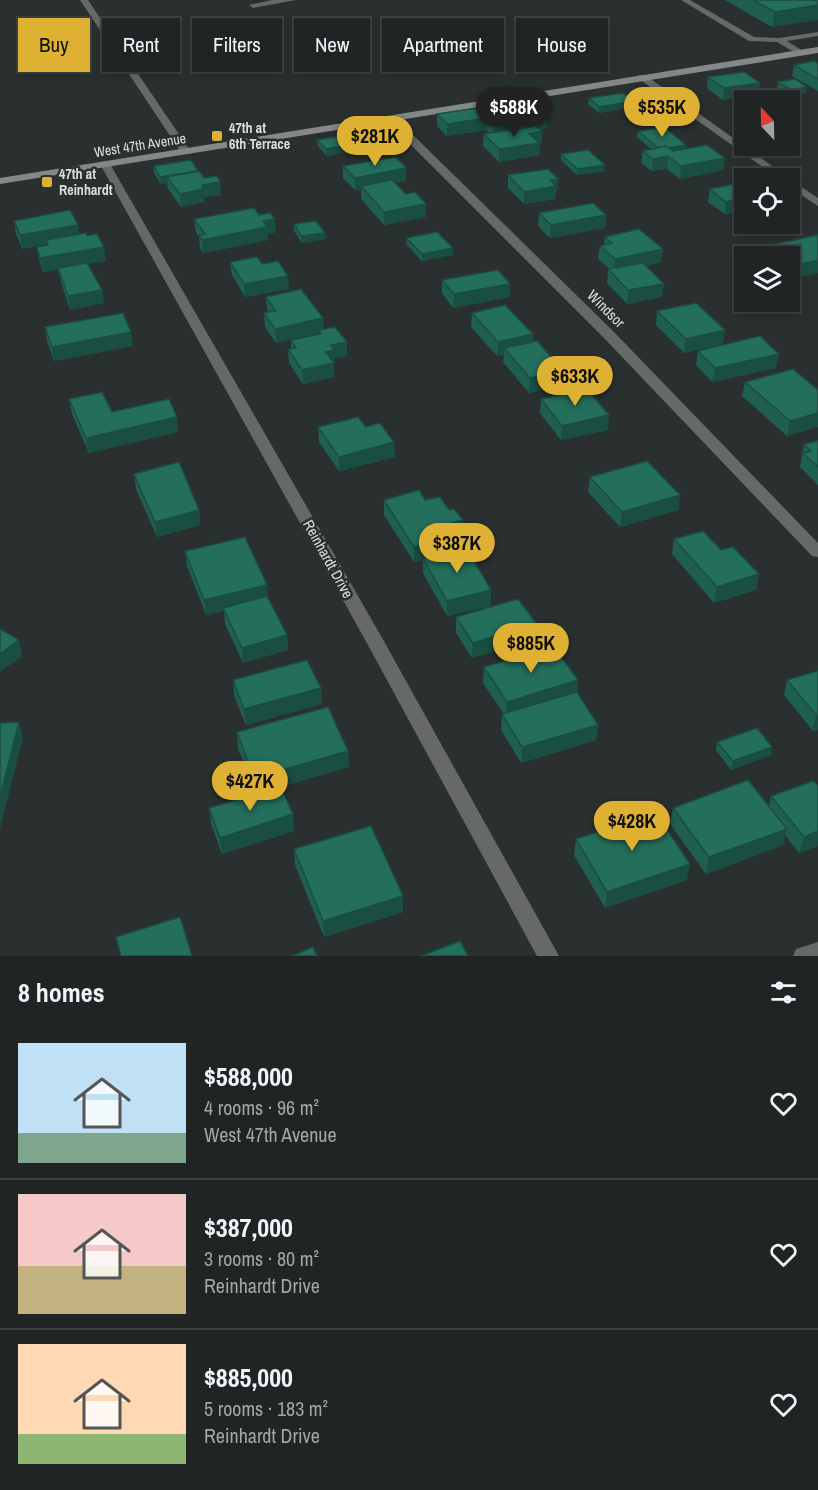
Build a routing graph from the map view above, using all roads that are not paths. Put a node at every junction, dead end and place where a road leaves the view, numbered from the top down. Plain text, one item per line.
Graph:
1 (84, 0) edge
2 (292, 0) edge
3 (685, 0) edge
4 (253, 5) dead end
5 (818, 33) edge
6 (779, 40) junction
7 (818, 50) edge
8 (802, 53) junction
9 (642, 77) junction
10 (393, 118) junction
11 (186, 152) junction
12 (105, 164) junction
13 (770, 168) edge
14 (0, 181) edge
15 (800, 190) edge
16 (818, 203) edge
17 (818, 552) edge
18 (818, 951) edge
19 (548, 956) edge
20 (804, 956) edge

1 - 11 street
2 - 4 street
3 - 6 lane
5 - 6 lane
6 - 8 lane
7 - 8 street, West 47th Avenue
8 - 9 street, West 47th Avenue
9 - 10 street, West 47th Avenue
9 - 13 street
10 - 11 street, West 47th Avenue
10 - 17 street, Windsor
11 - 12 street, West 47th Avenue
12 - 14 street, West 47th Avenue
12 - 19 street, Reinhardt Drive
15 - 16 street
18 - 20 street

